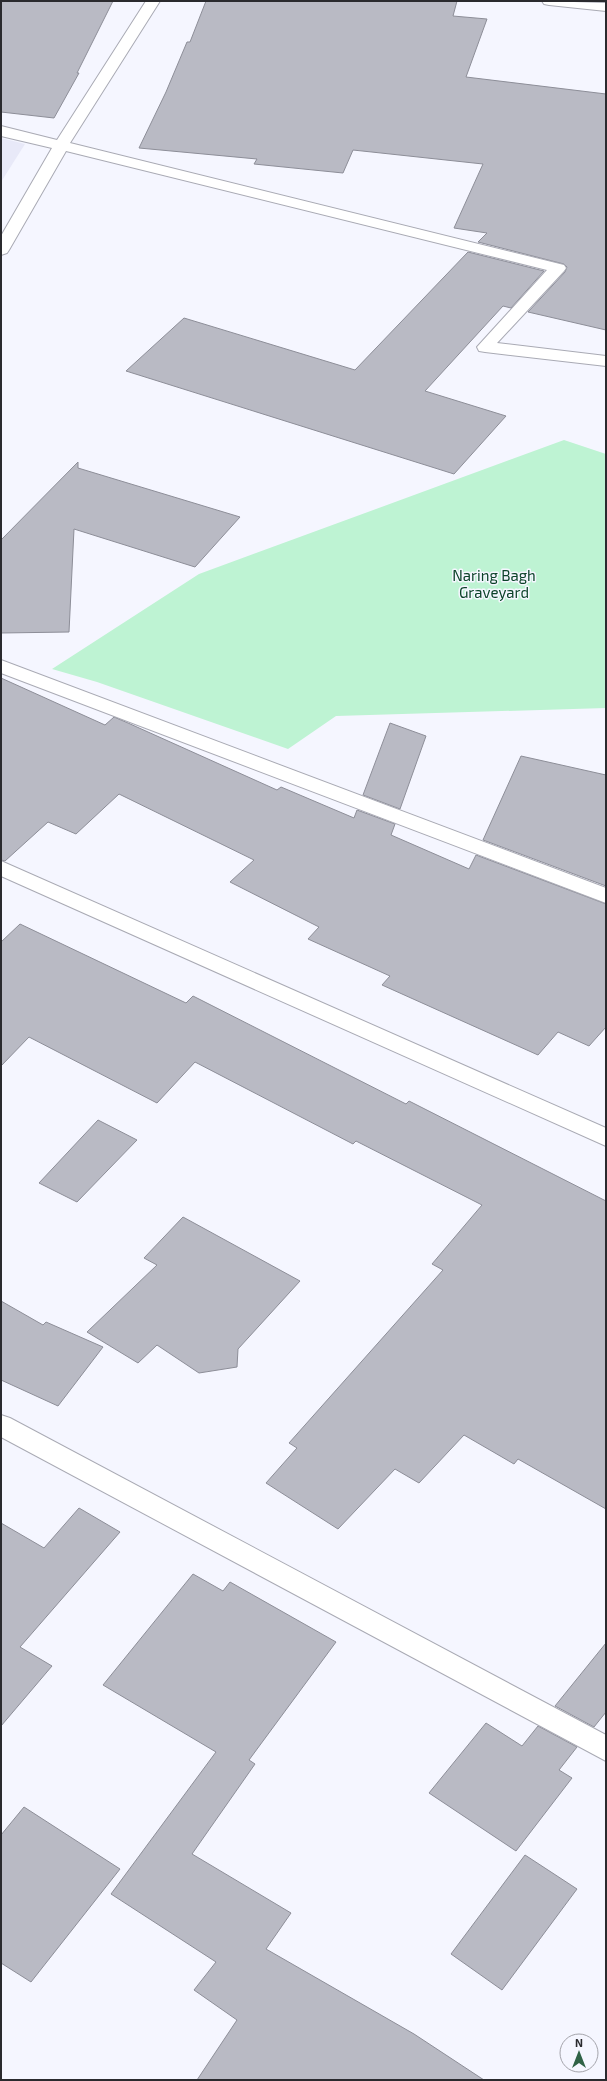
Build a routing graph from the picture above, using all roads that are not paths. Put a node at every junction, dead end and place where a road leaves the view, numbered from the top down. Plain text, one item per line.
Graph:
1 (153, 1) edge
2 (549, 1) edge
3 (606, 7) edge
4 (1, 131) edge
5 (61, 146) junction
6 (1, 250) edge
7 (606, 361) edge
8 (1, 666) edge
9 (1, 868) edge
10 (606, 896) edge
11 (606, 1138) edge
12 (1, 1425) edge
13 (606, 1749) edge

1 - 5 street
2 - 3 street
4 - 5 street
5 - 6 street
5 - 7 street
8 - 10 street
9 - 11 street
12 - 13 street

